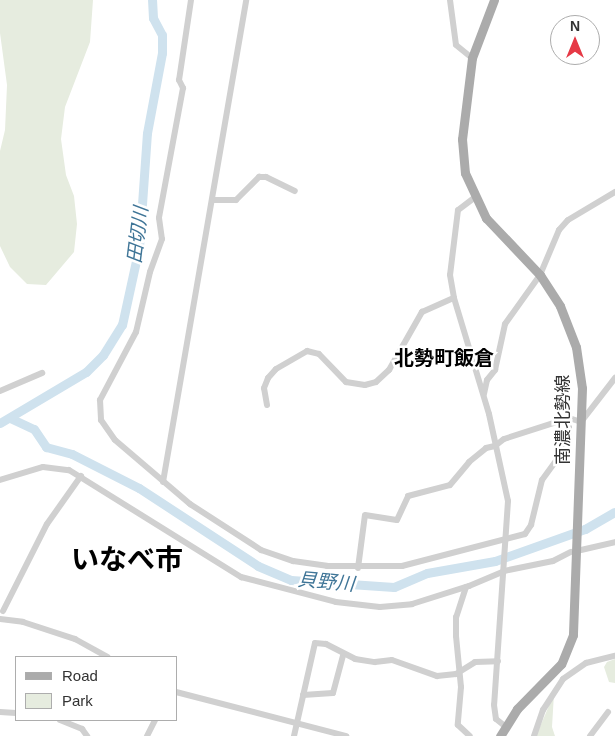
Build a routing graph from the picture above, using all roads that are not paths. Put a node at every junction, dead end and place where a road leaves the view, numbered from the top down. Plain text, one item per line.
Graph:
1 (191, 0) edge
2 (246, 0) edge
3 (450, 0) edge
4 (494, 0) edge
5 (472, 58) junction
6 (295, 191) dead end
7 (615, 192) edge
8 (474, 198) junction
9 (212, 200) junction
10 (540, 275) junction
11 (454, 298) junction
12 (42, 373) dead end
13 (615, 378) edge
14 (0, 391) edge
15 (484, 395) junction
16 (267, 405) dead end
17 (569, 418) junction
18 (581, 422) junction
19 (495, 446) junction
20 (81, 476) junction
21 (0, 480) edge
22 (163, 482) junction
23 (506, 537) junction
24 (615, 542) edge
25 (576, 549) junction
26 (358, 568) junction
27 (504, 571) junction
28 (466, 587) junction
29 (3, 611) dead end
30 (0, 619) edge
31 (343, 655) junction
32 (105, 656) edge
33 (615, 656) edge
34 (498, 661) junction
35 (457, 672) junction
36 (178, 693) edge
37 (303, 695) junction
38 (0, 712) edge
39 (608, 712) dead end
40 (15, 713) edge
41 (62, 721) edge
42 (154, 721) edge
43 (297, 724) junction
44 (505, 726) junction
45 (87, 736) edge
46 (147, 736) edge
47 (294, 736) edge
48 (346, 736) edge
49 (470, 736) edge
50 (500, 736) edge
51 (534, 736) edge
52 (590, 736) edge

1 - 22 street
2 - 9 street
3 - 5 street
4 - 5 main road, 南濃北勢線
5 - 8 main road, 南濃北勢線
6 - 9 street
7 - 10 street
8 - 10 main road, 南濃北勢線
8 - 11 street
9 - 22 street
10 - 15 street
10 - 18 main road, 南濃北勢線
11 - 15 street
11 - 16 street
12 - 14 street
13 - 18 street
15 - 19 street
17 - 18 street
17 - 19 street
17 - 23 street
18 - 25 main road, 南濃北勢線
19 - 23 street
19 - 26 street
20 - 21 street
20 - 28 street
20 - 29 street
22 - 26 street
23 - 26 street
23 - 27 street
24 - 25 street
25 - 27 street
25 - 44 main road, 南濃北勢線
27 - 28 street
27 - 34 street
28 - 35 street
30 - 32 street
31 - 35 street
31 - 37 street
31 - 37 street
33 - 51 street
34 - 35 street
34 - 44 street
35 - 49 street
36 - 43 street
37 - 43 street
38 - 40 street
39 - 52 street
41 - 45 street
42 - 46 street
43 - 47 street
43 - 48 street
44 - 50 main road, 南濃北勢線

